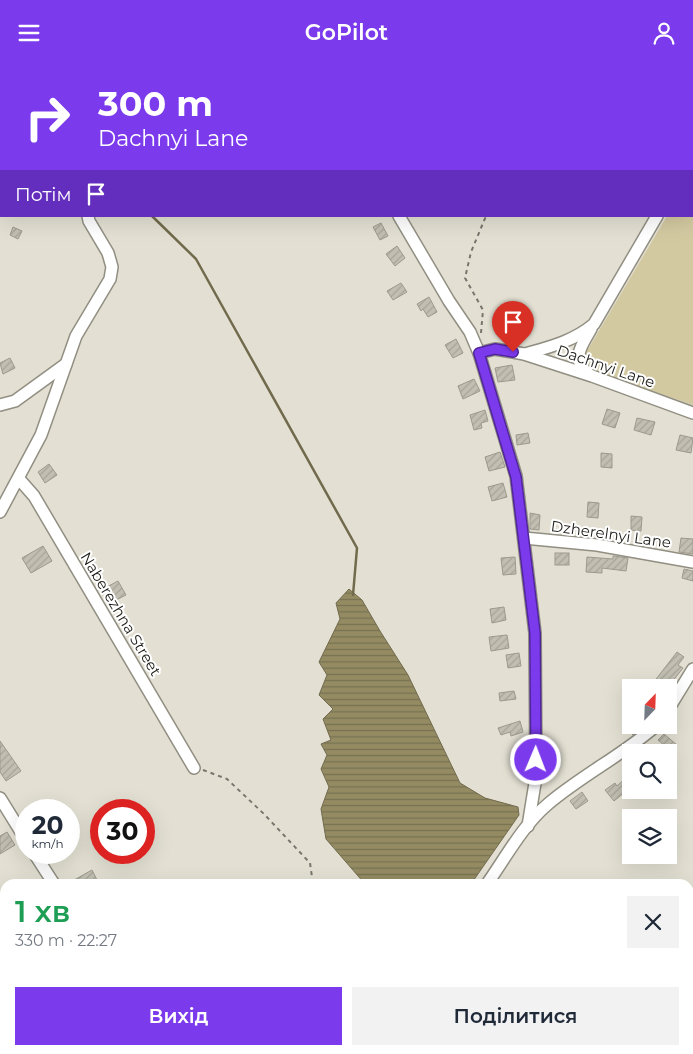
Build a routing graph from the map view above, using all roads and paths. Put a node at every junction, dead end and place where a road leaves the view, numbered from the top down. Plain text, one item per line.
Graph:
1 (88, 217) edge
2 (401, 217) edge
3 (486, 217) edge
4 (656, 217) edge
5 (594, 324) junction
6 (481, 336) dead end
7 (479, 353) junction
8 (524, 354) junction
9 (66, 364) junction
10 (592, 376) junction
11 (0, 405) edge
12 (693, 413) edge
13 (19, 479) junction
14 (0, 512) edge
15 (524, 538) junction
16 (693, 562) edge
17 (693, 669) edge
18 (678, 693) edge
19 (646, 734) edge
20 (194, 768) joint
21 (0, 798) edge
22 (15, 822) edge
23 (528, 825) junction
24 (41, 864) edge
25 (51, 879) edge
26 (313, 879) edge
27 (490, 879) edge

1 - 9 street
2 - 7 street
3 - 6 path
4 - 5 street
5 - 8 street
5 - 10 street
7 - 8 street, Dachnyi Lane
7 - 15 street
8 - 10 street, Dachnyi Lane
9 - 11 street
9 - 13 street
10 - 12 street, Dachnyi Lane
13 - 14 street
13 - 20 street, Naberezhna Street
15 - 16 street, Dzherelnyi Lane
15 - 23 street
17 - 18 street
19 - 23 street
20 - 26 path
21 - 22 street
23 - 27 street
24 - 25 street

